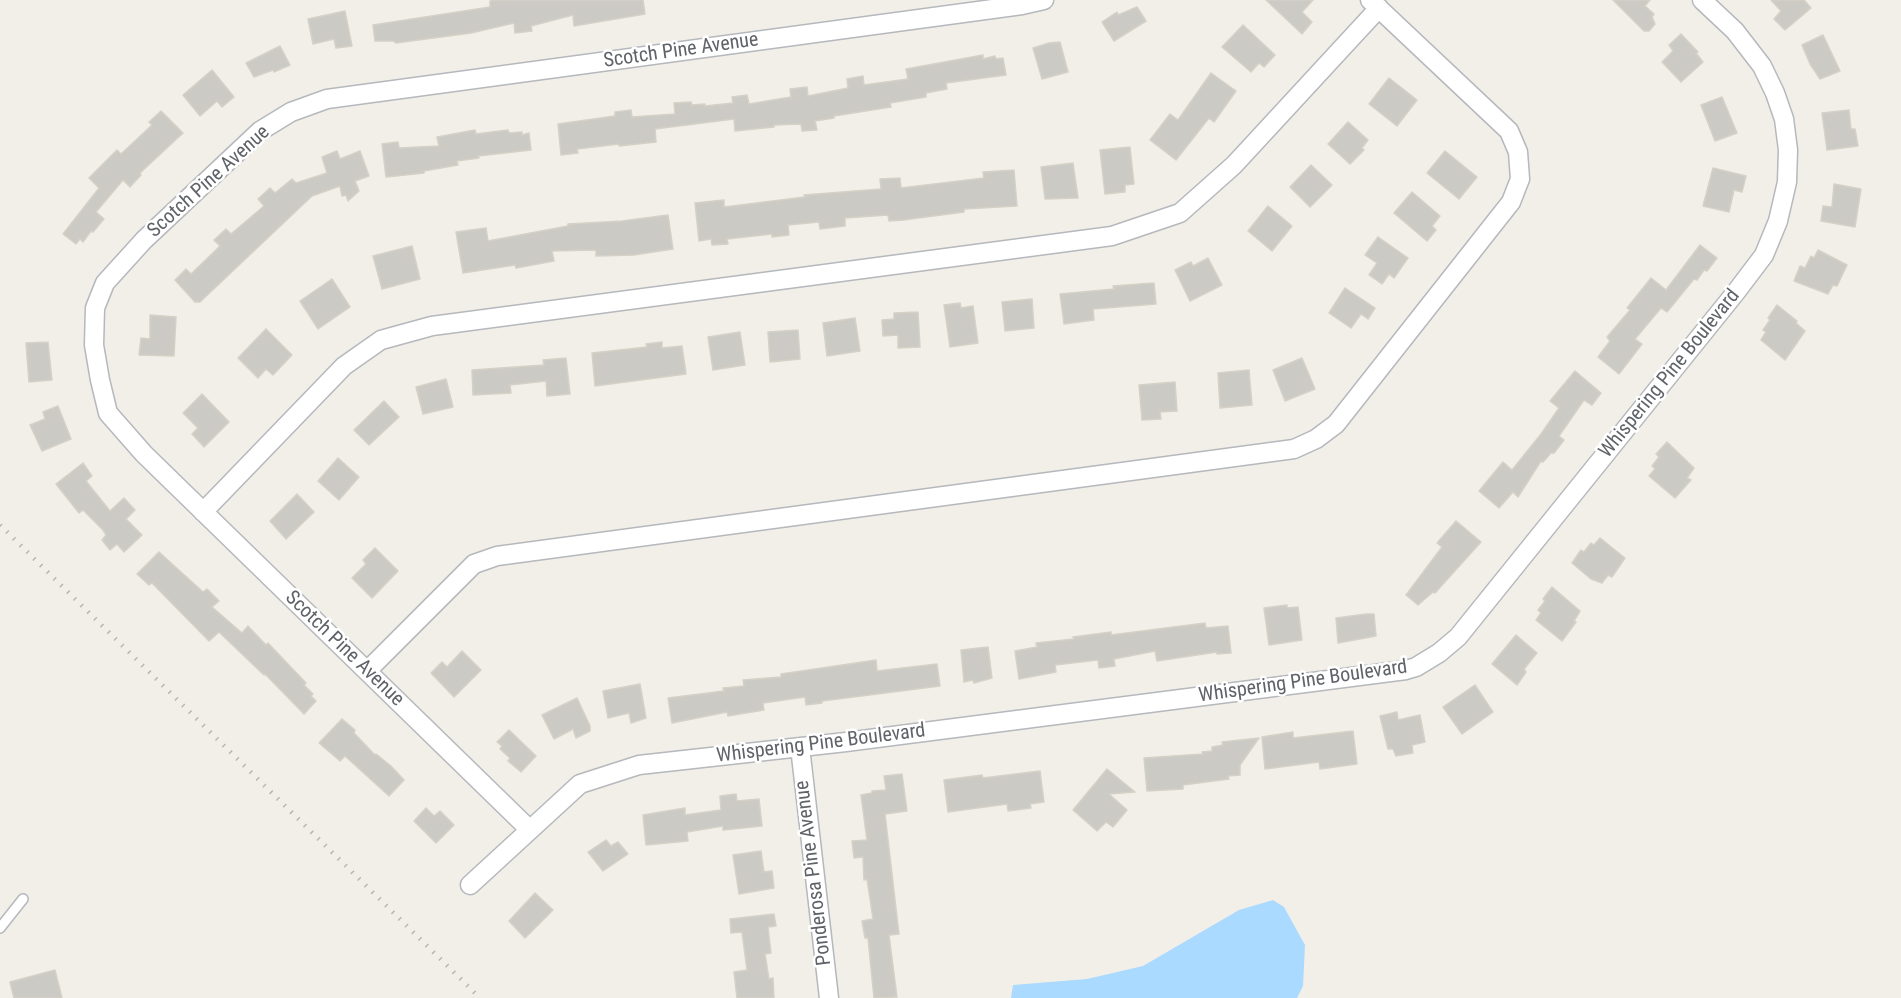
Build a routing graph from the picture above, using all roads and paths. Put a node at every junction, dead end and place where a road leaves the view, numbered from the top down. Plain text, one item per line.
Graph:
1 (1044, 0) edge
2 (1702, 0) edge
3 (1375, 4) edge
4 (203, 512) junction
5 (367, 671) junction
6 (800, 747) junction
7 (529, 829) junction
8 (470, 885) dead end
9 (23, 899) dead end
10 (0, 928) edge
11 (829, 998) edge

1 - 4 street, Scotch Pine Avenue
2 - 6 street, Whispering Pine Boulevard
3 - 4 street
3 - 5 street
4 - 5 street, Scotch Pine Avenue
5 - 7 street, Scotch Pine Avenue
6 - 7 street, Whispering Pine Boulevard
6 - 11 street, Ponderosa Pine Avenue
7 - 8 street, Whispering Pine Boulevard
9 - 10 lane

